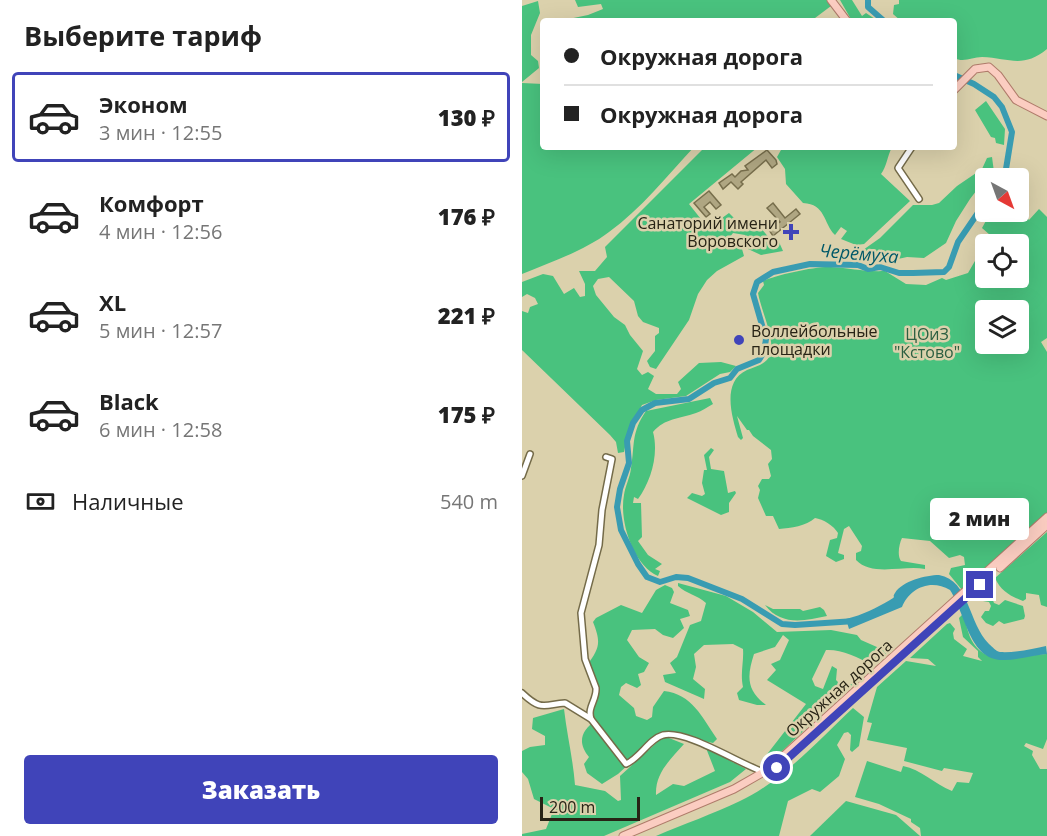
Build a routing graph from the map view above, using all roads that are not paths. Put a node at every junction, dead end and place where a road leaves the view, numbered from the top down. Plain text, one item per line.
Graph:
1 (831, 0) edge
2 (845, 18) edge
3 (957, 87) edge
4 (1047, 116) edge
5 (910, 150) edge
6 (919, 199) dead end
7 (530, 454) dead end
8 (606, 458) dead end
9 (522, 476) edge
10 (1047, 517) edge
11 (1047, 525) edge
12 (976, 586) junction
13 (522, 693) edge
14 (591, 718) junction
15 (766, 773) junction
16 (623, 836) edge
17 (634, 836) edge

1 - 2 main road
3 - 4 main road
5 - 6 street
7 - 9 street
8 - 14 street
10 - 12 main road, Окружная дорога
11 - 12 main road, Окружная дорога
12 - 15 main road, Окружная дорога
13 - 14 street
14 - 15 street
15 - 16 main road, Окружная дорога
15 - 17 main road, Окружная дорога

